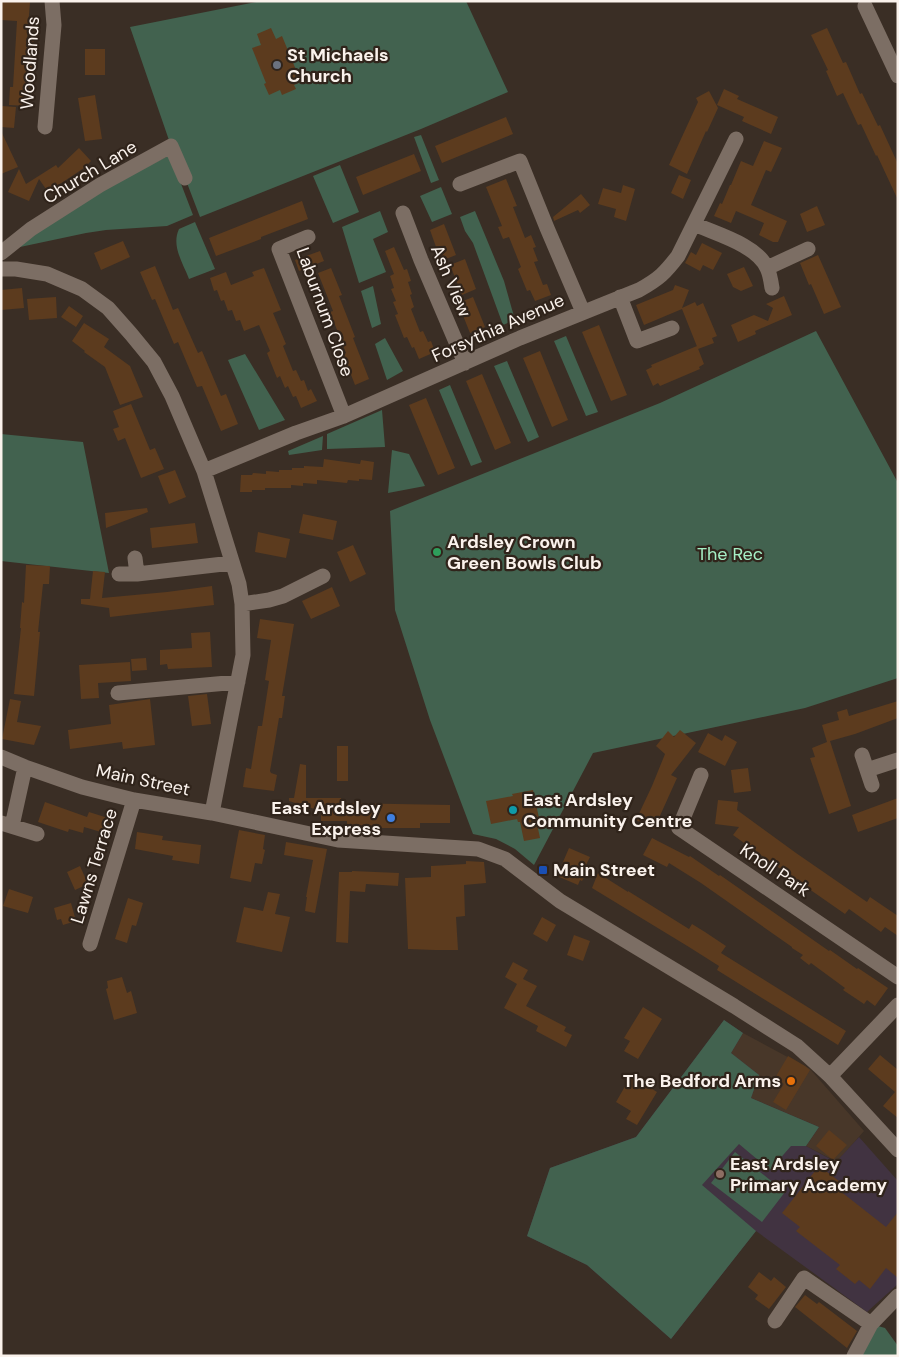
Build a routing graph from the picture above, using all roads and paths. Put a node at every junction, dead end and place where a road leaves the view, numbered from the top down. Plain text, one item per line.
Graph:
1 (52, 1) edge
2 (864, 6) dead end
3 (898, 76) edge
4 (45, 127) dead end
5 (736, 139) dead end
6 (185, 178) dead end
7 (460, 184) dead end
8 (402, 213) dead end
9 (694, 224) junction
10 (308, 236) dead end
11 (808, 249) dead end
12 (1, 252) edge
13 (767, 268) junction
14 (1, 269) edge
15 (772, 288) dead end
16 (620, 298) junction
17 (583, 312) junction
18 (672, 328) dead end
19 (465, 363) junction
20 (344, 416) junction
21 (204, 471) junction
22 (135, 558) dead end
23 (232, 563) junction
24 (119, 574) dead end
25 (137, 574) junction
26 (323, 576) dead end
27 (242, 604) junction
28 (238, 682) junction
29 (118, 693) dead end
30 (862, 755) dead end
31 (1, 757) edge
32 (898, 760) edge
33 (25, 767) junction
34 (867, 770) junction
35 (701, 775) dead end
36 (872, 785) dead end
37 (134, 800) junction
38 (212, 813) junction
39 (7, 824) edge
40 (38, 834) dead end
41 (90, 944) dead end
42 (898, 976) edge
43 (898, 1005) edge
44 (830, 1076) junction
45 (898, 1150) edge
46 (898, 1296) edge
47 (775, 1321) dead end
48 (871, 1324) junction
49 (854, 1356) edge

1 - 4 street, Woodlands
2 - 3 street
5 - 9 street, Forsythia Avenue
6 - 12 street, Church Lane
7 - 17 street
8 - 19 street, Ash View
9 - 13 street
9 - 16 street, Forsythia Avenue
10 - 20 street, Laburnum Close
11 - 13 street
13 - 15 street
14 - 21 street
16 - 17 street, Forsythia Avenue
16 - 18 street
17 - 19 street, Forsythia Avenue
19 - 20 street, Forsythia Avenue
20 - 21 street, Forsythia Avenue
21 - 23 street
22 - 25 street
23 - 25 street
23 - 27 street
24 - 25 street
26 - 27 street
27 - 28 street
28 - 29 street
28 - 38 street
30 - 34 street
31 - 33 street, Main Street
32 - 34 street
33 - 37 street, Main Street
33 - 39 street
34 - 36 street
35 - 42 street, Knoll Park
37 - 38 street, Main Street
37 - 41 street, Lawns Terrace
38 - 44 street, Main Street
39 - 40 street
43 - 44 street
44 - 45 street, Main Street
46 - 48 street
47 - 48 street
48 - 49 street

